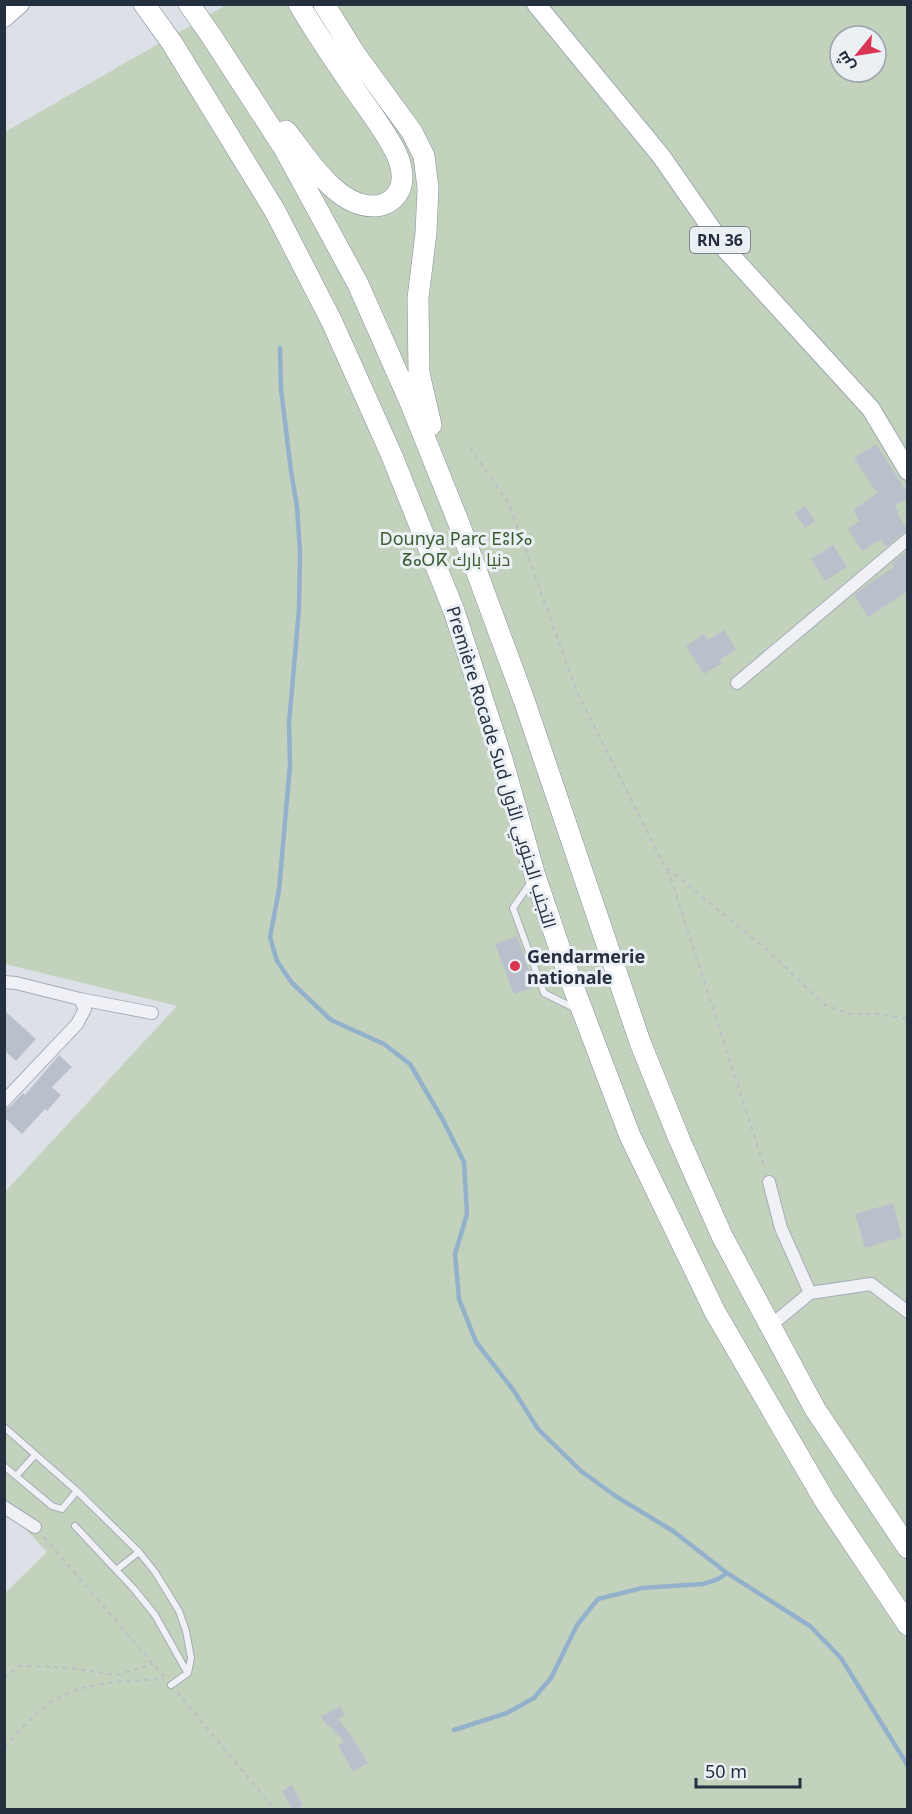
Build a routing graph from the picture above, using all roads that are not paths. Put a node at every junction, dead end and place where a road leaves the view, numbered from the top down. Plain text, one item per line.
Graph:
1 (20, 4) edge
2 (144, 4) edge
3 (189, 4) edge
4 (299, 4) edge
5 (324, 4) edge
6 (536, 4) edge
7 (4, 18) edge
8 (212, 37) junction
9 (908, 471) edge
10 (458, 521) junction
11 (908, 539) edge
12 (737, 683) dead end
13 (534, 876) junction
14 (4, 982) edge
15 (80, 999) junction
16 (582, 1012) junction
17 (152, 1013) dead end
18 (4, 1101) edge
19 (769, 1182) road end
20 (810, 1293) junction
21 (908, 1312) edge
22 (770, 1326) junction
23 (4, 1427) edge
24 (35, 1455) junction
25 (4, 1466) edge
26 (16, 1476) junction
27 (77, 1491) junction
28 (4, 1507) edge
29 (75, 1526) dead end
30 (35, 1527) road end
31 (908, 1548) edge
32 (139, 1552) junction
33 (116, 1570) junction
34 (908, 1625) edge
35 (188, 1673) junction
36 (171, 1685) road end

1 - 7 main road
2 - 13 highway, Première Rocade Sud التجنب الجنوبي الأول
3 - 8 highway, Première Rocade Sud التجنب الجنوبي الأول
4 - 8 highway
5 - 10 highway
6 - 9 main road, RN 36
8 - 10 highway, Première Rocade Sud التجنب الجنوبي الأول
10 - 22 highway, Première Rocade Sud التجنب الجنوبي الأول
11 - 12 street
13 - 16 highway, Première Rocade Sud التجنب الجنوبي الأول
13 - 16 lane
14 - 15 street
15 - 17 street
15 - 18 street
16 - 34 highway, Première Rocade Sud التجنب الجنوبي الأول
19 - 20 street
20 - 21 street
20 - 22 street
22 - 31 highway, Première Rocade Sud التجنب الجنوبي الأول
23 - 24 lane
24 - 26 lane
24 - 27 lane
25 - 26 lane
26 - 27 lane
27 - 32 lane
28 - 30 street
29 - 33 lane
32 - 33 lane
32 - 35 lane
33 - 35 lane
35 - 36 lane

